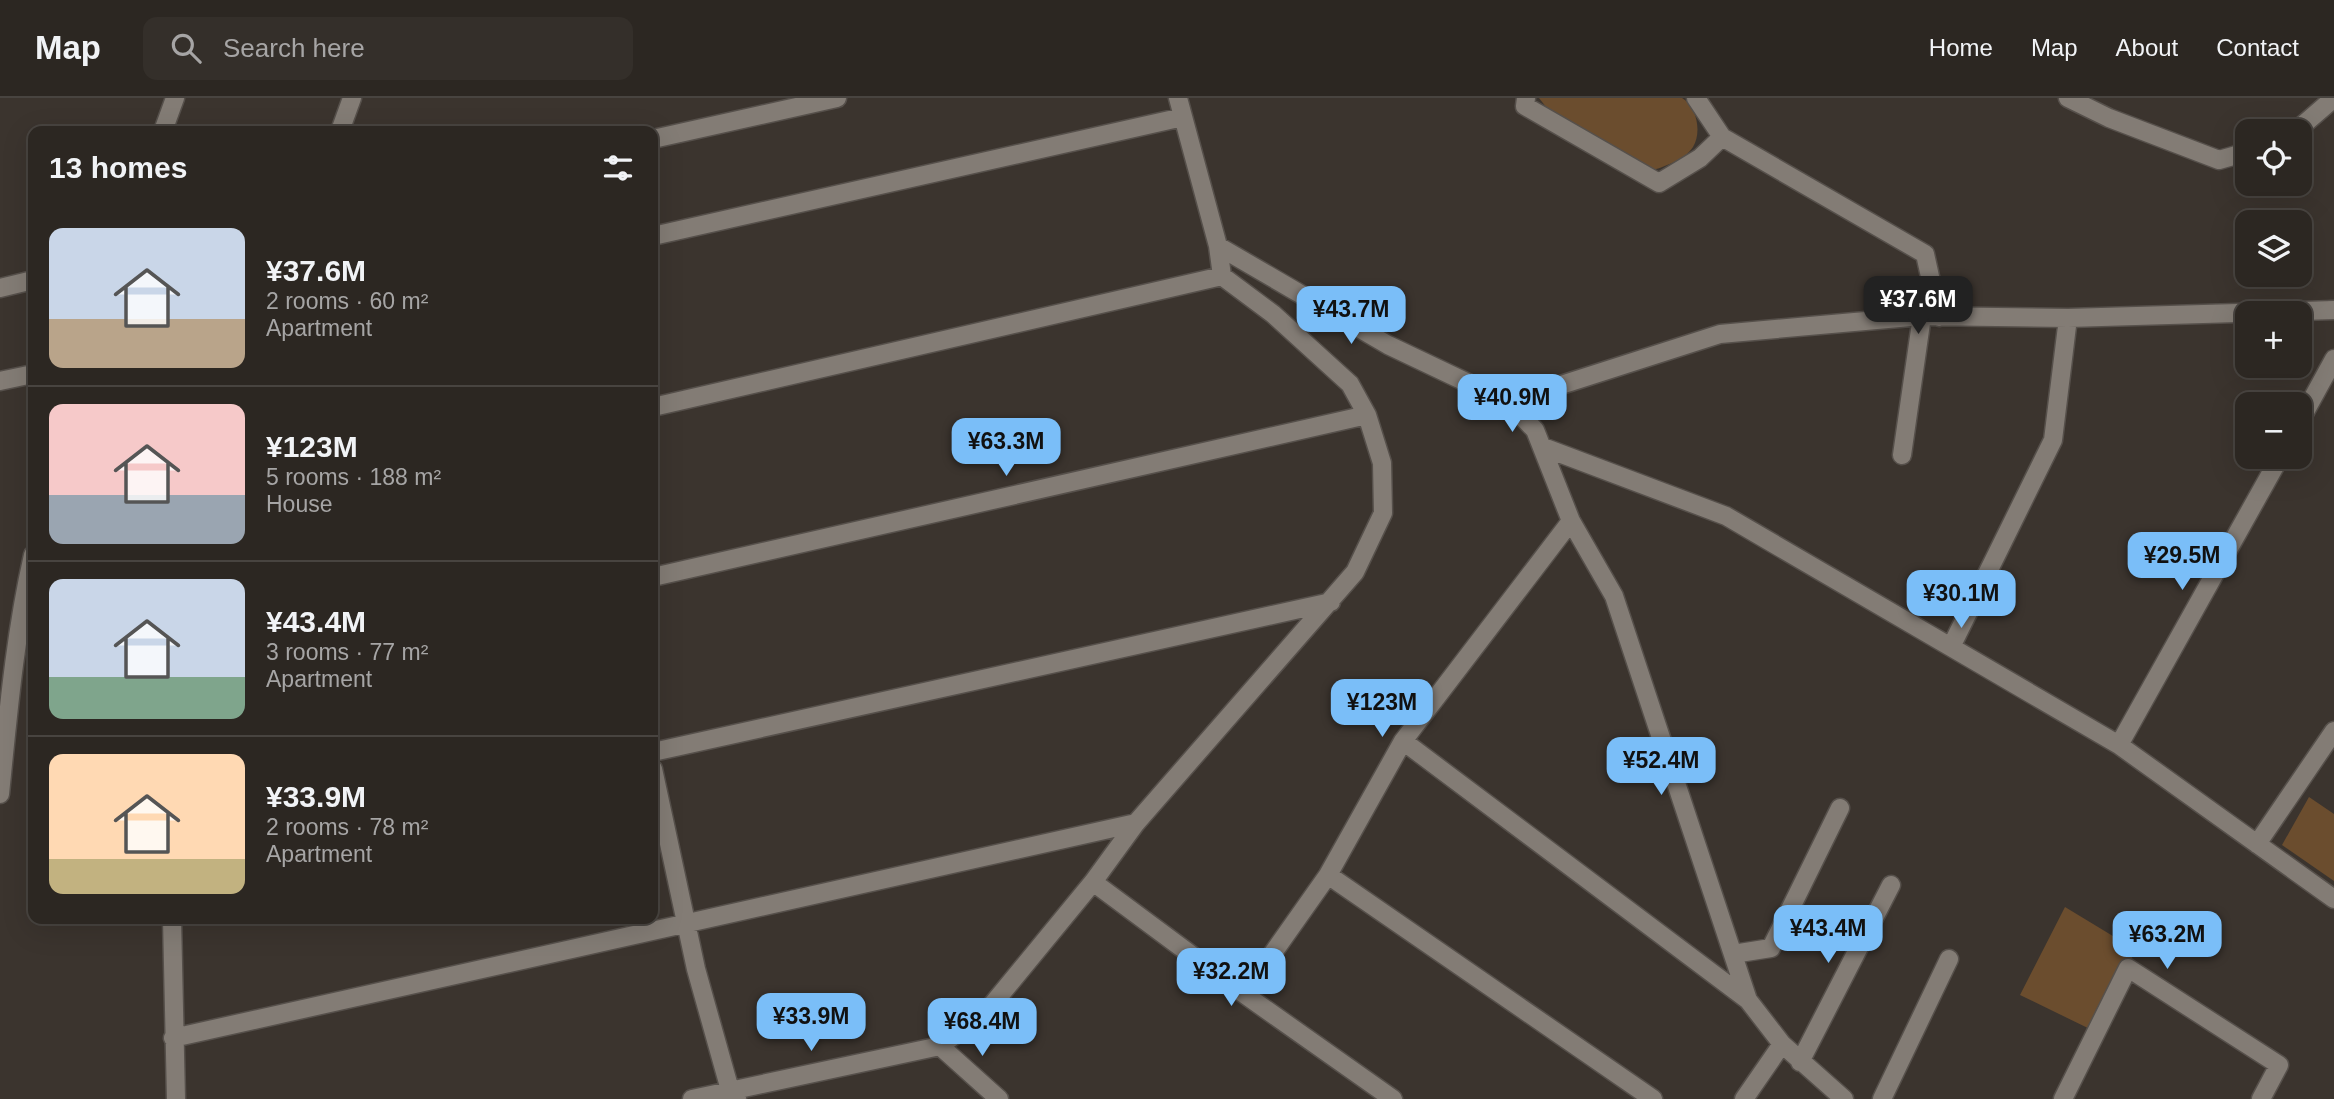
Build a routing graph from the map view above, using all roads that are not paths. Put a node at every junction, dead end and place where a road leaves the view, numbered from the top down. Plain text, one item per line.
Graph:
1 (175, 98) edge
2 (352, 98) edge
3 (837, 98) edge
4 (1178, 98) edge
5 (1526, 98) edge
6 (1696, 98) edge
7 (2068, 98) edge
8 (2334, 98) edge
9 (1183, 117) junction
10 (2310, 119) edge
11 (165, 126) edge
12 (342, 126) edge
13 (1722, 137) junction
14 (658, 138) edge
15 (2235, 155) edge
16 (658, 235) edge
17 (1218, 246) junction
18 (1222, 276) junction
19 (28, 281) edge
20 (0, 288) edge
21 (2334, 310) edge
22 (1930, 317) junction
23 (2068, 318) junction
24 (2334, 359) edge
25 (28, 375) edge
26 (0, 381) edge
27 (2312, 399) edge
28 (1508, 402) junction
29 (658, 406) edge
30 (1367, 415) junction
31 (1543, 447) junction
32 (1902, 455) dead end
33 (2273, 469) edge
34 (1571, 521) junction
35 (658, 576) edge
36 (28, 578) edge
37 (1331, 602) junction
38 (1951, 647) junction
39 (2334, 732) edge
40 (1403, 741) junction
41 (2119, 745) junction
42 (658, 751) edge
43 (658, 792) edge
44 (0, 794) edge
45 (1840, 808) dead end
46 (1136, 823) junction
47 (2257, 844) junction
48 (1328, 875) junction
49 (1093, 882) junction
50 (1891, 885) dead end
51 (2334, 899) edge
52 (172, 924) edge
53 (686, 924) junction
54 (1733, 954) junction
55 (1949, 959) dead end
56 (1244, 993) junction
57 (1748, 1000) junction
58 (173, 1038) junction
59 (1782, 1044) junction
60 (940, 1046) junction
61 (1800, 1062) junction
62 (735, 1095) edge
63 (176, 1099) edge
64 (692, 1099) edge
65 (999, 1099) edge
66 (1393, 1099) edge
67 (1653, 1099) edge
68 (1744, 1099) edge
69 (1844, 1099) edge
70 (1882, 1099) edge
71 (2063, 1099) edge
72 (2261, 1099) edge

1 - 11 street
2 - 12 street
3 - 14 street
4 - 9 street
5 - 13 street
6 - 13 street
7 - 15 street
8 - 10 street
9 - 16 street
9 - 17 street
13 - 22 street
17 - 18 street
17 - 28 street
18 - 29 street
18 - 30 street
19 - 20 street
21 - 23 street
22 - 23 street
22 - 28 street
22 - 32 street
23 - 38 street
24 - 27 street
25 - 26 street
28 - 31 street
30 - 35 street
30 - 37 street
31 - 34 street
31 - 38 street
33 - 41 street
34 - 40 street
34 - 54 street
36 - 44 street
37 - 42 street
37 - 46 street
38 - 41 street
39 - 47 street
40 - 48 street
40 - 57 street
41 - 47 street
43 - 53 street
45 - 54 street
46 - 49 street
46 - 53 street
47 - 51 street
48 - 56 street
48 - 67 street
49 - 56 street
49 - 60 street
50 - 61 street
52 - 58 street
53 - 58 street
53 - 62 street
54 - 57 street
55 - 70 street
56 - 66 street
57 - 59 street
58 - 63 street
59 - 61 street
59 - 68 street
60 - 62 street
60 - 65 street
61 - 69 street
62 - 64 street
71 - 72 street

